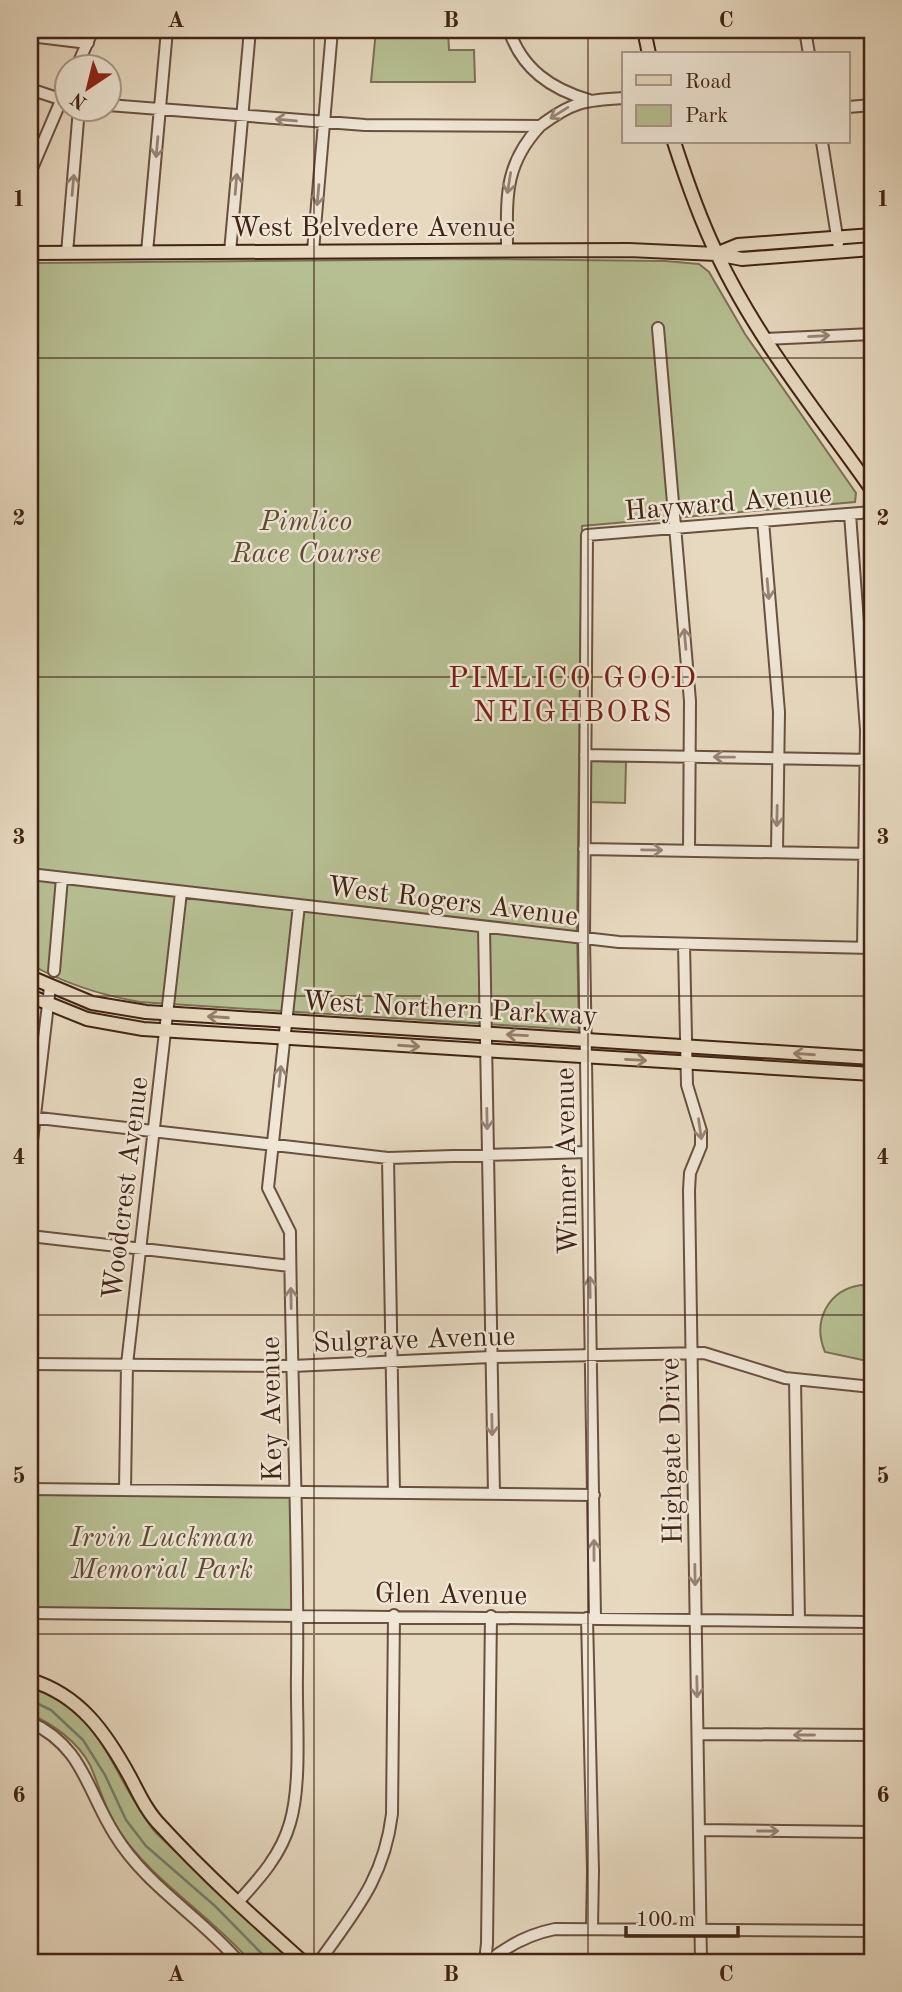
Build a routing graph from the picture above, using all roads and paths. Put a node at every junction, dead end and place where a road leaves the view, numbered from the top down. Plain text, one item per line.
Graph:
1 (66, 30) edge
2 (93, 30) edge
3 (167, 30) edge
4 (250, 30) edge
5 (332, 30) edge
6 (509, 30) edge
7 (644, 30) edge
8 (805, 30) edge
9 (30, 36) edge
10 (88, 43) junction
11 (84, 52) edge
12 (649, 52) edge
13 (809, 52) edge
14 (30, 89) edge
15 (52, 97) edge
16 (622, 98) edge
17 (589, 100) junction
18 (872, 105) edge
19 (122, 106) edge
20 (850, 107) edge
21 (160, 109) junction
22 (242, 116) junction
23 (54, 122) edge
24 (78, 122) edge
25 (324, 123) junction
26 (540, 126) junction
27 (675, 144) edge
28 (822, 144) edge
29 (30, 173) edge
30 (872, 235) edge
31 (837, 237) junction
32 (872, 249) edge
33 (507, 250) junction
34 (313, 251) junction
35 (839, 251) junction
36 (147, 252) junction
37 (230, 252) junction
38 (30, 253) edge
39 (67, 253) junction
40 (716, 254) junction
41 (657, 328) dead end
42 (872, 334) edge
43 (765, 339) junction
44 (872, 490) edge
45 (872, 512) edge
46 (850, 514) junction
47 (763, 521) junction
48 (675, 528) junction
49 (587, 535) joint
50 (867, 664) edge
51 (585, 755) junction
52 (690, 756) junction
53 (778, 758) junction
54 (869, 760) edge
55 (584, 849) junction
56 (689, 850) junction
57 (777, 852) junction
58 (868, 854) edge
59 (30, 874) edge
60 (62, 878) junction
61 (181, 892) junction
62 (299, 905) junction
63 (484, 927) junction
64 (584, 938) junction
65 (684, 944) junction
66 (867, 948) edge
67 (54, 971) dead end
68 (30, 977) edge
69 (50, 987) junction
70 (30, 996) edge
71 (47, 1005) junction
72 (168, 1014) junction
73 (286, 1021) junction
74 (166, 1031) junction
75 (486, 1034) junction
76 (284, 1038) junction
77 (586, 1040) junction
78 (686, 1046) junction
79 (486, 1051) junction
80 (586, 1057) junction
81 (872, 1058) edge
82 (686, 1063) junction
83 (872, 1074) edge
84 (32, 1117) edge
85 (153, 1131) junction
86 (273, 1144) junction
87 (587, 1152) junction
88 (488, 1154) junction
89 (30, 1158) edge
90 (388, 1158) junction
91 (30, 1236) edge
92 (140, 1249) junction
93 (290, 1266) junction
94 (692, 1354) junction
95 (591, 1355) junction
96 (491, 1357) junction
97 (391, 1361) junction
98 (30, 1364) edge
99 (127, 1364) junction
100 (292, 1366) junction
101 (795, 1379) junction
102 (872, 1387) edge
103 (30, 1489) edge
104 (125, 1489) junction
105 (295, 1491) junction
106 (394, 1493) junction
107 (494, 1494) junction
108 (594, 1495) junction
109 (30, 1613) edge
110 (298, 1615) junction
111 (394, 1615) junction
112 (491, 1616) junction
113 (591, 1618) junction
114 (696, 1618) junction
115 (799, 1621) junction
116 (872, 1622) edge
117 (30, 1680) edge
118 (30, 1722) edge
119 (698, 1734) junction
120 (872, 1735) edge
121 (699, 1830) junction
122 (872, 1832) edge
123 (238, 1902) junction
124 (592, 1928) junction
125 (700, 1929) junction
126 (872, 1931) edge
127 (30, 1959) edge
128 (44, 1962) edge
129 (239, 1962) edge
130 (303, 1962) edge
131 (319, 1962) edge
132 (486, 1962) edge
133 (701, 1962) edge

1 - 10 street
2 - 10 street
3 - 21 street
4 - 22 street
5 - 25 street
6 - 17 street
7 - 12 main road
8 - 13 street
9 - 10 street
10 - 11 street
14 - 15 street
16 - 17 street
17 -> 26 street
18 - 20 street
19 - 21 street
21 - 22 street
21 -> 36 street
25 -> 22 street
37 -> 22 street
23 - 29 street
39 -> 24 street
25 - 26 street
25 -> 34 street
26 -> 33 street
27 - 40 main road
28 - 31 street
30 - 31 main road, West Belvedere Avenue
31 - 35 street
31 - 40 main road, West Belvedere Avenue
32 - 35 main road, West Belvedere Avenue
33 - 34 main road, West Belvedere Avenue
33 - 40 main road, West Belvedere Avenue
34 - 37 main road, West Belvedere Avenue
35 - 40 main road, West Belvedere Avenue
36 - 37 main road, West Belvedere Avenue
36 - 39 main road, West Belvedere Avenue
38 - 39 main road, West Belvedere Avenue
40 - 43 main road
41 - 48 street
43 -> 42 street
43 - 44 main road
45 - 46 street, Hayward Avenue
46 - 47 street, Hayward Avenue
46 - 50 street
47 - 48 street, Hayward Avenue
47 -> 53 street
48 - 49 street, Hayward Avenue
52 -> 48 street
49 - 51 street, Winner Avenue
50 - 54 street
51 - 52 street
51 - 55 street, Winner Avenue
53 -> 52 street
52 - 56 street
53 - 54 street
53 -> 57 street
54 - 58 street
55 -> 56 street
55 - 64 street, Winner Avenue
56 - 57 street
57 - 58 street
58 - 66 street
59 - 60 street, West Rogers Avenue
60 - 61 street, West Rogers Avenue
60 - 67 street
61 - 62 street, West Rogers Avenue
61 - 72 street, Woodcrest Avenue
62 - 63 street, West Rogers Avenue
62 - 73 street, Key Avenue
63 - 64 street, West Rogers Avenue
63 - 75 street
64 - 65 street, West Rogers Avenue
64 - 77 street, Winner Avenue
65 - 66 street, West Rogers Avenue
65 - 78 street, Highgate Drive
68 - 69 main road, West Northern Parkway
69 - 71 street
69 - 72 main road, West Northern Parkway
70 - 71 main road, West Northern Parkway
71 - 74 main road, West Northern Parkway
71 - 84 street
73 -> 72 main road, West Northern Parkway
72 - 74 street, Woodcrest Avenue
73 - 75 main road, West Northern Parkway
73 - 76 street, Key Avenue
74 - 76 main road, West Northern Parkway
74 - 85 street, Woodcrest Avenue
77 -> 75 main road, West Northern Parkway
75 - 79 street
76 -> 79 main road, West Northern Parkway
86 -> 76 street, Key Avenue
77 - 78 main road, West Northern Parkway
77 - 80 street, Winner Avenue
81 -> 78 main road, West Northern Parkway
78 - 82 street, Highgate Drive
79 - 80 main road, West Northern Parkway
79 -> 88 street
80 -> 82 main road, West Northern Parkway
80 - 87 street, Winner Avenue
82 - 83 main road, West Northern Parkway
82 -> 94 street, Highgate Drive
84 - 85 street
84 - 89 street
85 - 86 street
85 - 92 street, Woodcrest Avenue
86 - 90 street
86 - 93 street, Key Avenue
87 - 88 street
95 -> 87 street, Winner Avenue
88 - 90 street
88 - 96 street
90 - 97 street
91 - 92 street
92 - 93 street
92 - 99 street, Woodcrest Avenue
100 -> 93 street, Key Avenue
94 - 95 street, Sulgrave Avenue
94 - 101 street, Sulgrave Avenue
94 -> 114 street, Highgate Drive
95 - 96 street, Sulgrave Avenue
95 - 108 street, Winner Avenue
96 - 97 street, Sulgrave Avenue
96 -> 107 street
97 - 100 street, Sulgrave Avenue
97 - 106 street
98 - 99 street, Sulgrave Avenue
99 - 100 street, Sulgrave Avenue
99 - 104 street, Woodcrest Avenue
100 - 105 street, Key Avenue
101 - 102 street, Sulgrave Avenue
101 - 115 street
103 - 104 street
104 - 105 street
105 - 106 street
105 - 110 street, Key Avenue
106 - 107 street
107 - 108 street
113 -> 108 street, Winner Avenue
109 - 110 street, Glen Avenue
110 - 111 street, Glen Avenue
110 - 123 street, Key Avenue
111 - 112 street, Glen Avenue
111 - 131 street
112 - 113 street, Glen Avenue
112 - 132 street
113 - 114 street, Glen Avenue
113 - 124 street, Winner Avenue
114 - 115 street, Glen Avenue
114 -> 119 street, Highgate Drive
115 - 116 street, Glen Avenue
117 - 123 main road
118 - 129 street
120 -> 119 street
119 - 121 street, Highgate Drive
121 -> 122 street
121 - 125 street, Highgate Drive
123 - 130 main road
124 - 125 street
124 - 132 street
125 - 126 street
125 - 133 street, Highgate Drive
127 - 128 street

